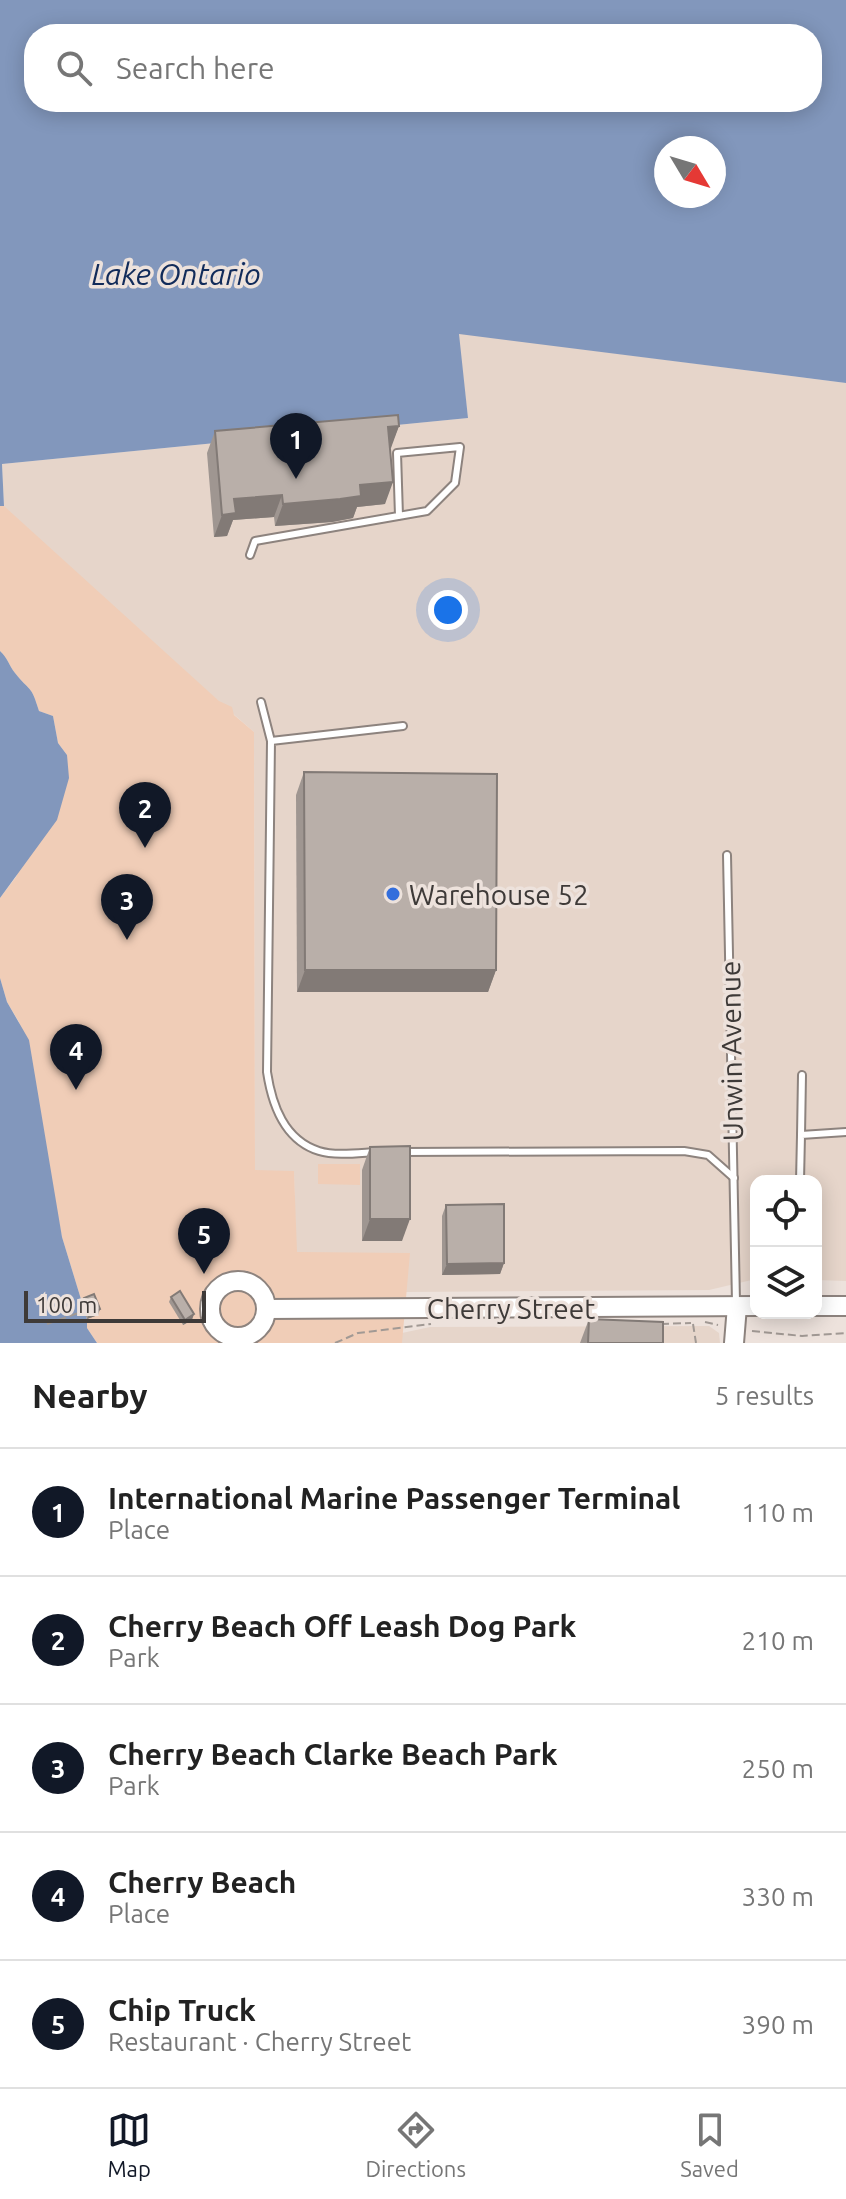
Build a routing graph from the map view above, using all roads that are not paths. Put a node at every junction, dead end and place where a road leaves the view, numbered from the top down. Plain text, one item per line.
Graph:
1 (399, 516) junction
2 (250, 555) dead end
3 (261, 702) dead end
4 (403, 726) dead end
5 (271, 741) junction
6 (727, 855) dead end
7 (802, 1075) dead end
8 (846, 1132) edge
9 (801, 1135) junction
10 (800, 1175) edge
11 (734, 1178) junction
12 (737, 1306) junction
13 (750, 1306) edge
14 (822, 1306) edge
15 (846, 1306) edge
16 (266, 1309) dead end
17 (734, 1343) edge

1 - 1 lane
1 - 2 lane
3 - 5 lane
4 - 5 lane
5 - 11 lane
6 - 11 lane, Unwin Avenue
7 - 9 lane
8 - 9 lane
9 - 10 lane
11 - 12 lane, Unwin Avenue
12 - 13 street, Cherry Street
12 - 16 street, Cherry Street
12 - 17 street, Unwin Avenue
14 - 15 street

